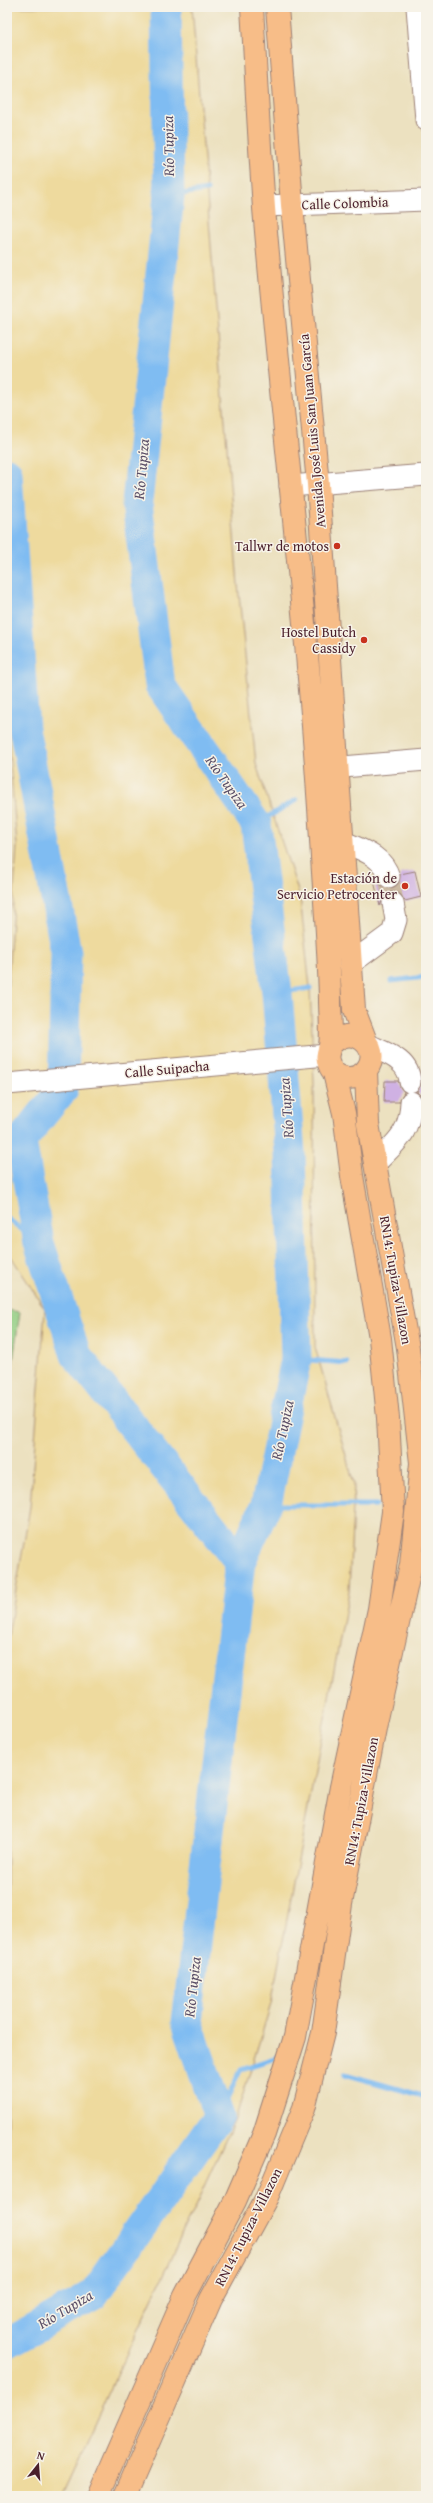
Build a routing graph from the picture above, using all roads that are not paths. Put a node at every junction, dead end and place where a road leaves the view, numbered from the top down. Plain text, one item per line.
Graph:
1 (252, 7) edge
2 (277, 7) edge
3 (417, 7) edge
4 (426, 120) edge
5 (426, 200) edge
6 (292, 204) junction
7 (264, 206) junction
8 (426, 474) edge
9 (318, 484) junction
10 (290, 486) junction
11 (426, 760) edge
12 (339, 765) junction
13 (317, 769) junction
14 (344, 842) junction
15 (389, 877) tunnel mouth
16 (393, 903) tunnel mouth
17 (350, 964) junction
18 (367, 1044) junction
19 (330, 1058) junction
20 (366, 1070) junction
21 (410, 1082) dead end
22 (7, 1084) edge
23 (411, 1102) dead end
24 (375, 1164) junction
25 (415, 1409) junction
26 (388, 1413) junction
27 (388, 1547) junction
28 (412, 1551) junction
29 (306, 1985) junction
30 (329, 1987) junction
31 (199, 2269) junction
32 (221, 2281) junction
33 (98, 2496) edge
34 (125, 2496) edge

1 - 7 highway, Avenida José Luis San Juan García
2 - 6 highway, Avenida José Luis San Juan García
3 - 4 street
5 - 6 street, Calle Colombia
6 - 7 street, Calle Colombia
6 - 9 highway, Avenida José Luis San Juan García
7 - 10 highway, Avenida José Luis San Juan García
8 - 9 street
9 - 10 street
9 - 12 highway, Avenida José Luis San Juan García
10 - 13 highway, Avenida José Luis San Juan García
11 - 12 street
12 - 13 street
12 - 14 highway, Avenida José Luis San Juan García
13 - 19 highway, Avenida José Luis San Juan García
14 - 15 street
14 - 17 highway, Avenida José Luis San Juan García
16 - 17 street
17 - 18 highway, Avenida José Luis San Juan García
18 - 19 highway
18 - 20 highway
18 - 21 street
19 - 20 highway
19 - 22 street, Calle Suipacha
19 - 26 highway, RN14: Tupiza-Villazon
20 - 24 highway, RN14: Tupiza-Villazon
23 - 24 street
24 - 25 highway, RN14: Tupiza-Villazon
25 - 26 highway
25 - 28 highway, RN14: Tupiza-Villazon
26 - 27 highway, RN14: Tupiza-Villazon
27 - 28 highway
27 - 29 highway, RN14: Tupiza-Villazon
28 - 30 highway, RN14: Tupiza-Villazon
29 - 30 highway
29 - 31 highway, RN14: Tupiza-Villazon
30 - 32 highway, RN14: Tupiza-Villazon
31 - 32 highway
31 - 33 highway, RN14: Tupiza-Villazon
32 - 34 highway, RN14: Tupiza-Villazon

